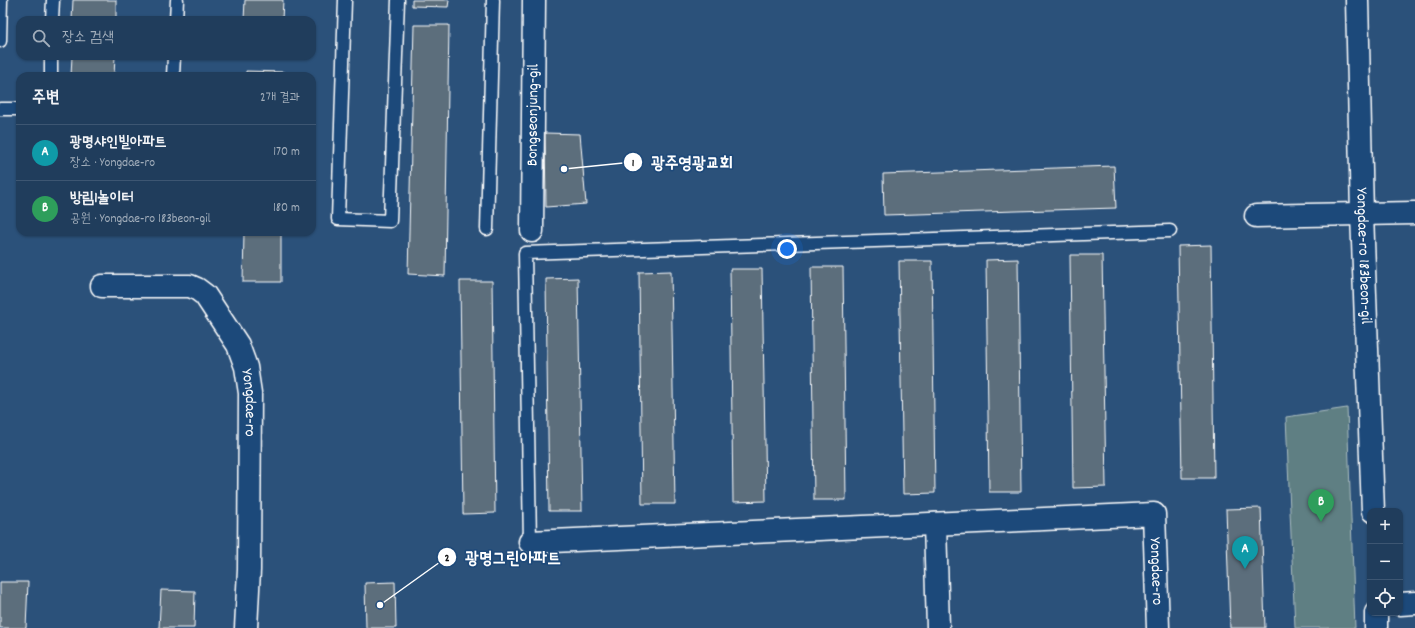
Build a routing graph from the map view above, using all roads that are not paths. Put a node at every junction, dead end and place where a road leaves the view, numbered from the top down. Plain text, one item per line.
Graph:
1 (1, 0) edge
2 (53, 0) edge
3 (177, 0) edge
4 (345, 0) edge
5 (398, 0) edge
6 (493, 0) edge
7 (534, 0) edge
8 (1357, 0) edge
9 (52, 16) edge
10 (176, 16) edge
11 (0, 41) edge
12 (51, 60) edge
13 (174, 60) edge
14 (51, 72) edge
15 (173, 72) edge
16 (0, 109) edge
17 (16, 109) edge
18 (1415, 213) edge
19 (1362, 214) junction
20 (1256, 216) dead end
21 (488, 229) dead end
22 (532, 231) dead end
23 (1170, 231) dead end
24 (102, 286) dead end
25 (1373, 508) edge
26 (935, 524) junction
27 (530, 542) joint
28 (1415, 603) edge
29 (1403, 604) edge
30 (1376, 616) edge
31 (246, 628) edge
32 (938, 628) edge
33 (1158, 628) edge
34 (1376, 628) edge

1 - 11 lane
2 - 9 lane
3 - 10 lane
4 - 5 lane
6 - 21 lane
7 - 22 street, Bongseonjung-gil
8 - 19 street, Yongdae-ro 183beon-gil
12 - 14 lane
13 - 15 lane
16 - 17 lane
18 - 19 street
19 - 20 street
19 - 25 street, Yongdae-ro 183beon-gil
23 - 27 lane
24 - 31 street, Yongdae-ro
26 - 27 street
26 - 32 street
26 - 33 street, Yongdae-ro
28 - 29 street
30 - 34 street

